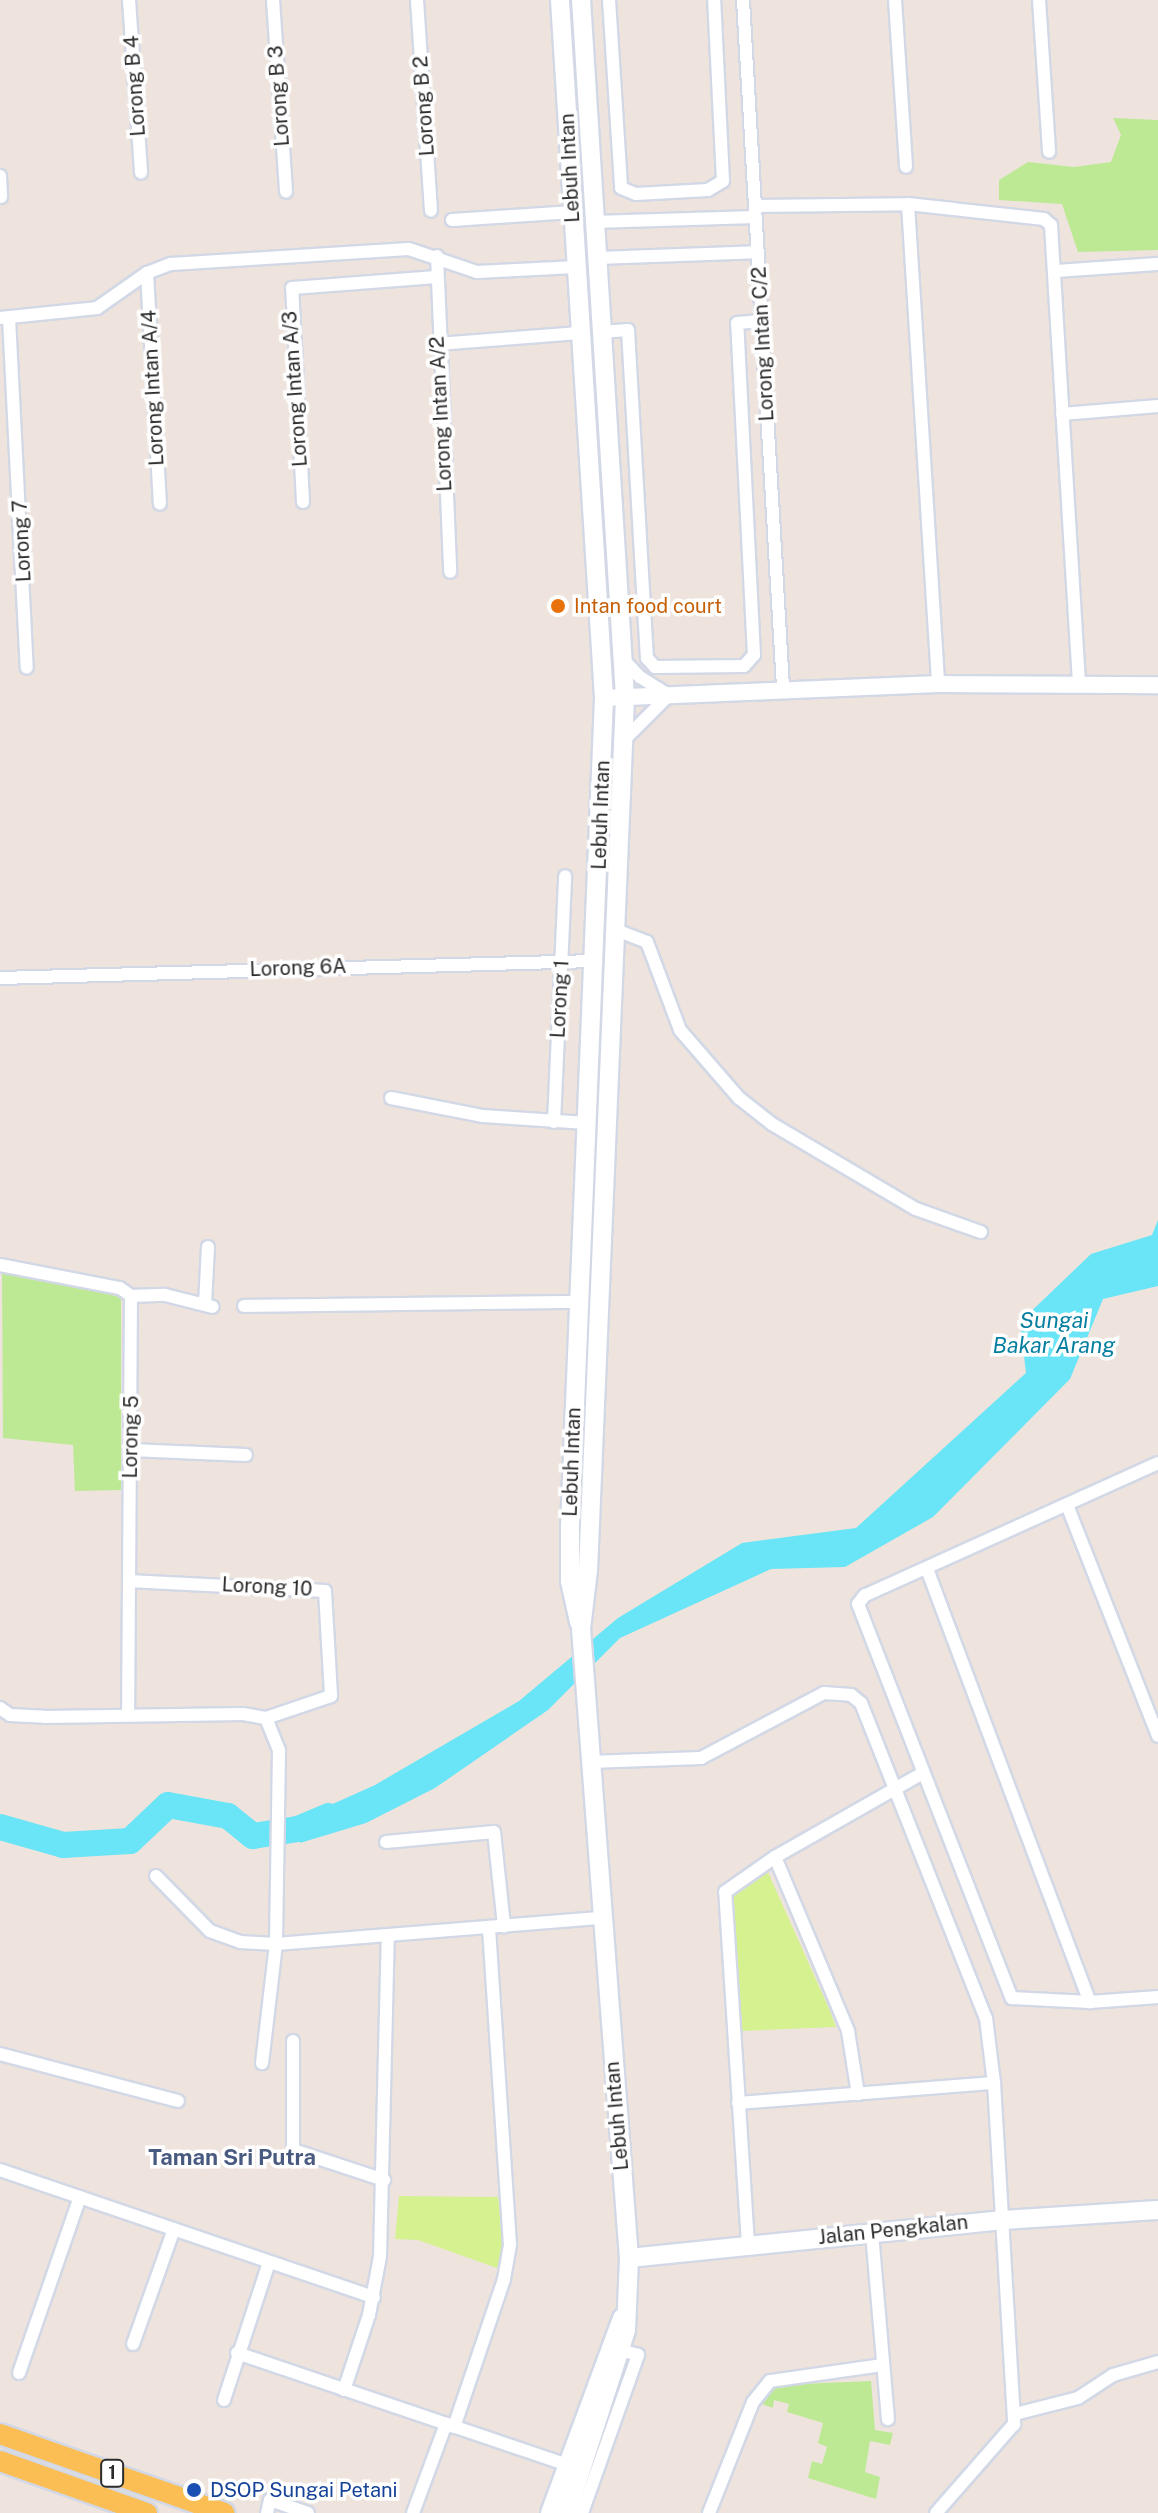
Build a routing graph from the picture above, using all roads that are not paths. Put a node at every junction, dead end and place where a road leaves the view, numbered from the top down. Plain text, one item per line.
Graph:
1 (129, 0) edge
2 (273, 0) edge
3 (417, 0) edge
4 (560, 0) edge
5 (581, 0) edge
6 (609, 0) edge
7 (714, 0) edge
8 (743, 0) edge
9 (895, 0) edge
10 (1039, 0) edge
11 (1049, 152) dead end
12 (906, 167) dead end
13 (141, 173) dead end
14 (0, 176) edge
15 (286, 192) dead end
16 (669, 192) junction
17 (1, 197) edge
18 (908, 204) junction
19 (431, 211) dead end
20 (755, 211) junction
21 (573, 212) junction
22 (671, 219) junction
23 (452, 220) dead end
24 (594, 222) junction
25 (757, 252) junction
26 (437, 256) junction
27 (596, 258) junction
28 (1158, 264) edge
29 (576, 267) junction
30 (1055, 271) junction
31 (147, 273) junction
32 (434, 277) junction
33 (4, 318) edge
34 (761, 321) junction
35 (600, 332) junction
36 (580, 333) junction
37 (437, 344) junction
38 (1158, 406) edge
39 (1062, 414) junction
40 (303, 502) dead end
41 (160, 504) dead end
42 (774, 538) junction
43 (750, 540) junction
44 (642, 545) junction
45 (617, 547) junction
46 (450, 572) dead end
47 (599, 583) junction
48 (623, 659) junction
49 (27, 668) dead end
50 (938, 684) junction
51 (1079, 684) junction
52 (1158, 685) edge
53 (783, 688) junction
54 (669, 695) junction
55 (625, 697) junction
56 (604, 698) junction
57 (624, 740) junction
58 (565, 876) dead end
59 (616, 930) junction
60 (562, 958) junction
61 (595, 961) junction
62 (0, 978) edge
63 (391, 1098) dead end
64 (554, 1122) junction
65 (587, 1123) junction
66 (981, 1232) dead end
67 (208, 1247) dead end
68 (0, 1265) edge
69 (131, 1296) junction
70 (578, 1302) junction
71 (244, 1306) dead end
72 (131, 1450) junction
73 (246, 1455) dead end
74 (1158, 1463) edge
75 (1067, 1505) junction
76 (927, 1569) junction
77 (129, 1581) junction
78 (581, 1635) junction
79 (0, 1709) edge
80 (128, 1715) junction
81 (266, 1718) junction
82 (1158, 1736) edge
83 (589, 1762) junction
84 (921, 1774) junction
85 (897, 1786) junction
86 (386, 1842) dead end
87 (775, 1857) junction
88 (156, 1876) dead end
89 (602, 1918) junction
90 (504, 1926) junction
91 (489, 1927) junction
92 (388, 1937) junction
93 (276, 1944) junction
94 (1158, 1997) edge
95 (1090, 2002) junction
96 (293, 2041) dead end
97 (0, 2054) edge
98 (262, 2063) dead end
99 (994, 2083) junction
100 (858, 2094) junction
101 (178, 2101) dead end
102 (738, 2103) junction
103 (0, 2170) edge
104 (384, 2180) junction
105 (80, 2197) junction
106 (1158, 2210) edge
107 (1003, 2220) junction
108 (174, 2229) junction
109 (872, 2233) junction
110 (748, 2244) junction
111 (629, 2258) junction
112 (269, 2262) junction
113 (374, 2297) junction
114 (624, 2316) junction
115 (133, 2344) dead end
116 (621, 2350) junction
117 (237, 2353) junction
118 (1158, 2362) edge
119 (882, 2365) junction
120 (19, 2373) dead end
121 (344, 2390) junction
122 (224, 2400) dead end
123 (1015, 2414) junction
124 (888, 2419) dead end
125 (450, 2425) junction
126 (4, 2436) edge
127 (0, 2461) edge
128 (567, 2465) junction
129 (712, 2512) edge
130 (147, 2513) edge
131 (224, 2513) edge
132 (267, 2513) edge
133 (308, 2513) edge
134 (413, 2513) edge
135 (550, 2513) edge
136 (567, 2513) edge
137 (582, 2513) edge
138 (936, 2513) edge

1 - 13 street, Lorong B 4
2 - 15 street, Lorong B 3
3 - 19 street, Lorong B 2
4 - 21 main road, Lebuh Intan
5 - 24 main road, Lebuh Intan
6 - 16 street
7 - 16 street
8 - 20 street, Lorong Intan C/2
9 - 12 street
10 - 11 street
14 - 17 street
16 - 22 street
18 - 20 street
18 - 30 street
18 - 50 street
20 - 22 street
20 - 25 street, Lorong Intan C/2
21 - 23 street
21 - 29 main road, Lebuh Intan
22 - 24 street
24 - 27 main road, Lebuh Intan
25 - 27 street
25 - 34 street, Lorong Intan C/2
26 - 29 street
26 - 31 street
26 - 32 street, Lorong Intan A/2
27 - 35 main road, Lebuh Intan
28 - 30 street
29 - 36 main road, Lebuh Intan
30 - 39 street
31 - 33 street
31 - 41 street, Lorong Intan A/4
32 - 37 street, Lorong Intan A/2
32 - 40 street, Lorong Intan A/3
33 - 49 street, Lorong 7
34 - 42 street, Lorong Intan C/2
34 - 43 street
35 - 44 street
35 - 45 main road, Lebuh Intan
36 - 37 street
36 - 47 main road, Lebuh Intan
37 - 46 street, Lorong Intan A/2
38 - 39 street
39 - 51 street
42 - 43 street
42 - 53 street, Lorong Intan C/2
43 - 44 street
44 - 45 street
45 - 47 main road
45 - 48 main road, Lebuh Intan
47 - 56 main road, Lebuh Intan
48 - 54 street
48 - 55 main road, Lebuh Intan
50 - 51 street
50 - 53 street
51 - 52 street
53 - 54 street
54 - 55 street
54 - 57 street
55 - 56 street
55 - 57 main road, Lebuh Intan
56 - 61 main road, Lebuh Intan
57 - 59 main road, Lebuh Intan
58 - 60 street, Lorong 1
59 - 66 street
59 - 78 main road, Lebuh Intan
60 - 61 street, Lorong 6A
60 - 62 street, Lorong 6A
60 - 64 street, Lorong 1
61 - 65 main road, Lebuh Intan
63 - 64 street
64 - 65 street
65 - 70 main road, Lebuh Intan
67 - 69 street
68 - 69 street
69 - 72 street, Lorong 5
70 - 71 street
70 - 78 main road, Lebuh Intan
72 - 73 street
72 - 77 street, Lorong 5
74 - 75 street
75 - 76 street
75 - 82 street
76 - 84 street
76 - 95 street
77 - 80 street, Lorong 5
77 - 81 street, Lorong 10
78 - 83 main road, Lebuh Intan
79 - 80 street
80 - 81 street
81 - 93 street
83 - 85 street
83 - 89 main road, Lebuh Intan
84 - 85 street
84 - 95 street
85 - 87 street
85 - 99 street
86 - 90 street
87 - 100 street
87 - 102 street
88 - 93 street
89 - 90 street
89 - 111 main road, Lebuh Intan
90 - 91 street
91 - 92 street
91 - 125 street
92 - 93 street
92 - 104 street
93 - 98 street
94 - 95 street
96 - 104 street
97 - 101 street
99 - 100 street
99 - 107 street
100 - 102 street
102 - 110 street
103 - 105 street
104 - 113 street
105 - 108 street
105 - 120 street
106 - 107 main road, Jalan Pengkalan
107 - 109 main road, Jalan Pengkalan
107 - 123 street
108 - 112 street
108 - 115 street
109 - 110 main road, Jalan Pengkalan
109 - 119 street
110 - 111 main road, Jalan Pengkalan
111 - 114 main road, Lebuh Intan
112 - 113 street
112 - 117 street
113 - 121 street
114 - 116 main road, Lebuh Intan
114 - 128 main road, Lebuh Intan
116 - 136 main road, Lebuh Intan
116 - 137 street
117 - 121 street
117 - 122 street
118 - 123 street
119 - 124 street
119 - 129 street
121 - 125 street
123 - 138 street
125 - 128 street
125 - 134 street
126 - 127 main road
126 - 131 main road, 1
127 - 130 main road, 1
128 - 135 main road, Lebuh Intan
132 - 133 street

